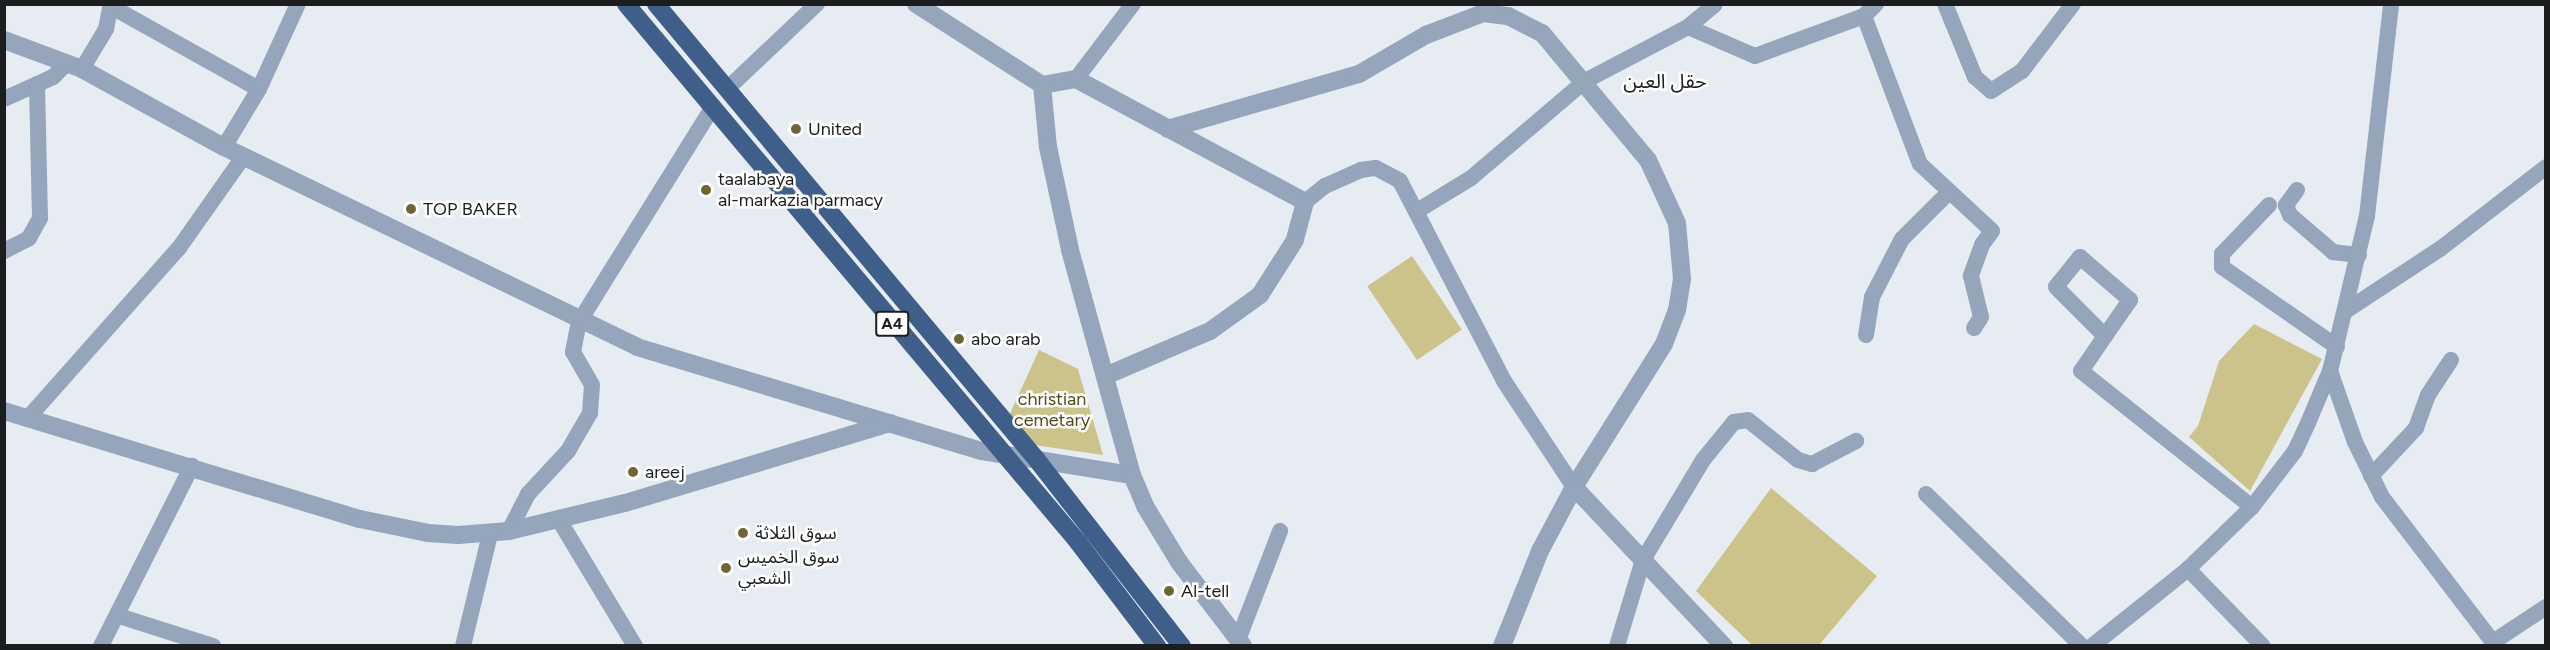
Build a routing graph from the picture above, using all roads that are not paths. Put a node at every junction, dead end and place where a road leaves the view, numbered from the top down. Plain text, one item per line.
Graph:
1 (298, 4) edge
2 (626, 4) edge
3 (656, 4) edge
4 (817, 4) edge
5 (916, 4) edge
6 (1133, 4) edge
7 (1715, 4) edge
8 (1945, 4) edge
9 (2073, 4) edge
10 (2391, 4) edge
11 (112, 6) edge
12 (1870, 10) edge
13 (1688, 27) junction
14 (4, 40) edge
15 (75, 66) junction
16 (1076, 79) junction
17 (1585, 81) junction
18 (37, 84) junction
19 (1042, 85) junction
20 (259, 89) junction
21 (727, 89) junction
22 (4, 99) edge
23 (712, 108) junction
24 (1168, 129) junction
25 (224, 147) junction
26 (244, 156) junction
27 (2546, 167) edge
28 (2296, 190) dead end
29 (1948, 193) junction
30 (1305, 202) junction
31 (2269, 206) dead end
32 (1417, 211) junction
33 (4, 251) edge
34 (2359, 255) junction
35 (2347, 310) junction
36 (579, 322) junction
37 (1974, 328) dead end
38 (1866, 335) dead end
39 (2104, 336) junction
40 (2337, 347) junction
41 (2451, 360) dead end
42 (2330, 371) junction
43 (1105, 376) junction
44 (4, 411) edge
45 (27, 419) junction
46 (890, 423) junction
47 (1856, 441) dead end
48 (1008, 458) junction
49 (1037, 460) junction
50 (192, 466) junction
51 (1132, 475) junction
52 (2371, 476) junction
53 (1574, 487) junction
54 (1926, 494) dead end
55 (2252, 507) junction
56 (560, 520) junction
57 (509, 531) junction
58 (1280, 531) dead end
59 (490, 534) junction
60 (1643, 560) junction
61 (2188, 569) junction
62 (2546, 607) edge
63 (120, 616) junction
64 (1240, 643) edge
65 (2495, 644) edge
66 (101, 645) edge
67 (213, 645) edge
68 (464, 645) edge
69 (635, 645) edge
70 (1157, 645) edge
71 (1182, 645) edge
72 (1502, 645) edge
73 (1617, 645) edge
74 (1724, 645) edge
75 (2082, 645) edge
76 (2092, 645) edge
77 (2263, 645) edge

1 - 20 street
2 - 23 highway, A4
3 - 21 highway, A4
4 - 21 street
5 - 19 street
6 - 16 street
7 - 13 street
8 - 9 street
10 - 34 street
11 - 15 street
11 - 20 street
12 - 13 street
12 - 29 street
13 - 17 street
14 - 15 street
15 - 18 street
15 - 25 street
16 - 19 street
16 - 24 street
17 - 24 street
17 - 32 street
17 - 53 street
18 - 22 street
18 - 33 street
19 - 43 street
20 - 25 street
21 - 49 highway, A4
23 - 36 street
23 - 48 highway, A4
24 - 30 street
25 - 26 street
26 - 36 street
26 - 45 street
27 - 35 street
28 - 34 street
29 - 37 street
29 - 38 street
30 - 32 street
30 - 43 street
31 - 40 street
32 - 53 street
34 - 35 street
35 - 40 street
36 - 46 street
36 - 57 street
39 - 39 street
39 - 55 street
40 - 42 street
41 - 52 street
42 - 52 street
42 - 55 street
43 - 51 street
44 - 45 street
45 - 50 street
46 - 48 street
46 - 56 street
47 - 60 street
48 - 49 street
48 - 70 highway, A4
49 - 51 street
49 - 71 highway, A4
50 - 59 street
50 - 63 street
51 - 64 street
52 - 65 street
53 - 60 street
53 - 72 street
54 - 75 street
55 - 61 street
56 - 57 street
56 - 69 street
57 - 59 street
58 - 64 street
59 - 68 street
60 - 73 street
60 - 74 street
61 - 76 street
61 - 77 street
62 - 65 street
63 - 66 street
63 - 67 street

